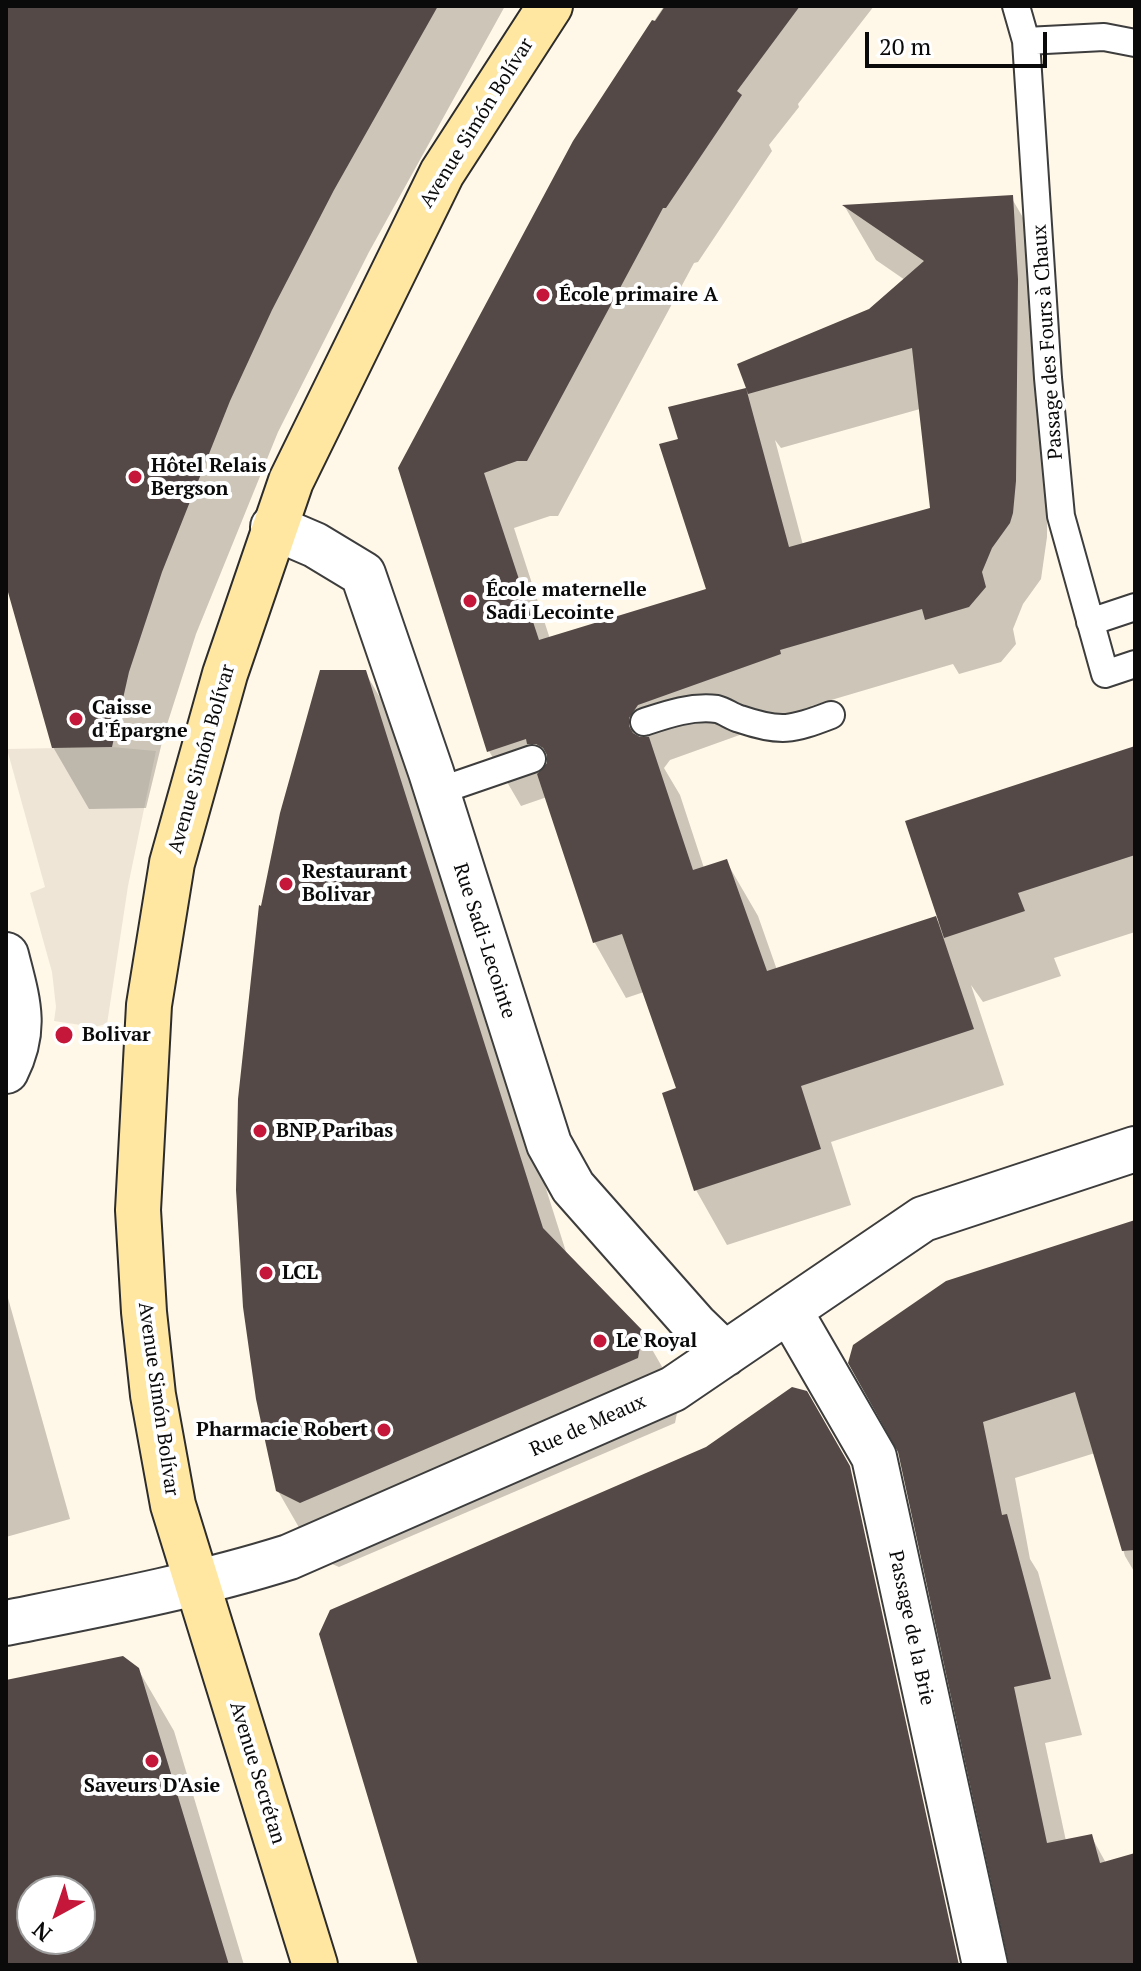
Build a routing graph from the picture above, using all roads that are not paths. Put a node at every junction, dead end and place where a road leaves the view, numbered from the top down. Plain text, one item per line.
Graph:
1 (550, 6) edge
2 (1016, 6) edge
3 (1026, 41) junction
4 (1135, 43) edge
5 (273, 527) junction
6 (1135, 607) edge
7 (1090, 622) junction
8 (1135, 664) edge
9 (831, 715) dead end
10 (644, 722) dead end
11 (532, 759) dead end
12 (436, 792) junction
13 (6, 955) edge
14 (6, 1071) edge
15 (1135, 1149) edge
16 (789, 1310) junction
17 (725, 1354) junction
18 (195, 1581) junction
19 (6, 1623) edge
20 (315, 1965) edge
21 (985, 1965) edge

1 - 5 main road, Avenue Simón Bolívar
2 - 3 lane, Passage des Fours à Chaux
3 - 4 lane
3 - 7 lane, Passage des Fours à Chaux
5 - 12 street, Rue Sadi-Lecointe
5 - 18 main road, Avenue Simón Bolívar
6 - 7 lane
7 - 8 lane, Passage des Fours à Chaux
9 - 10 lane
11 - 12 lane
12 - 17 street, Rue Sadi-Lecointe
13 - 14 street
15 - 16 street, Rue de Meaux
16 - 17 street, Rue de Meaux
16 - 21 street, Passage de la Brie
17 - 18 street, Rue de Meaux
18 - 19 street, Rue de Meaux
18 - 20 main road, Avenue Secrétan

